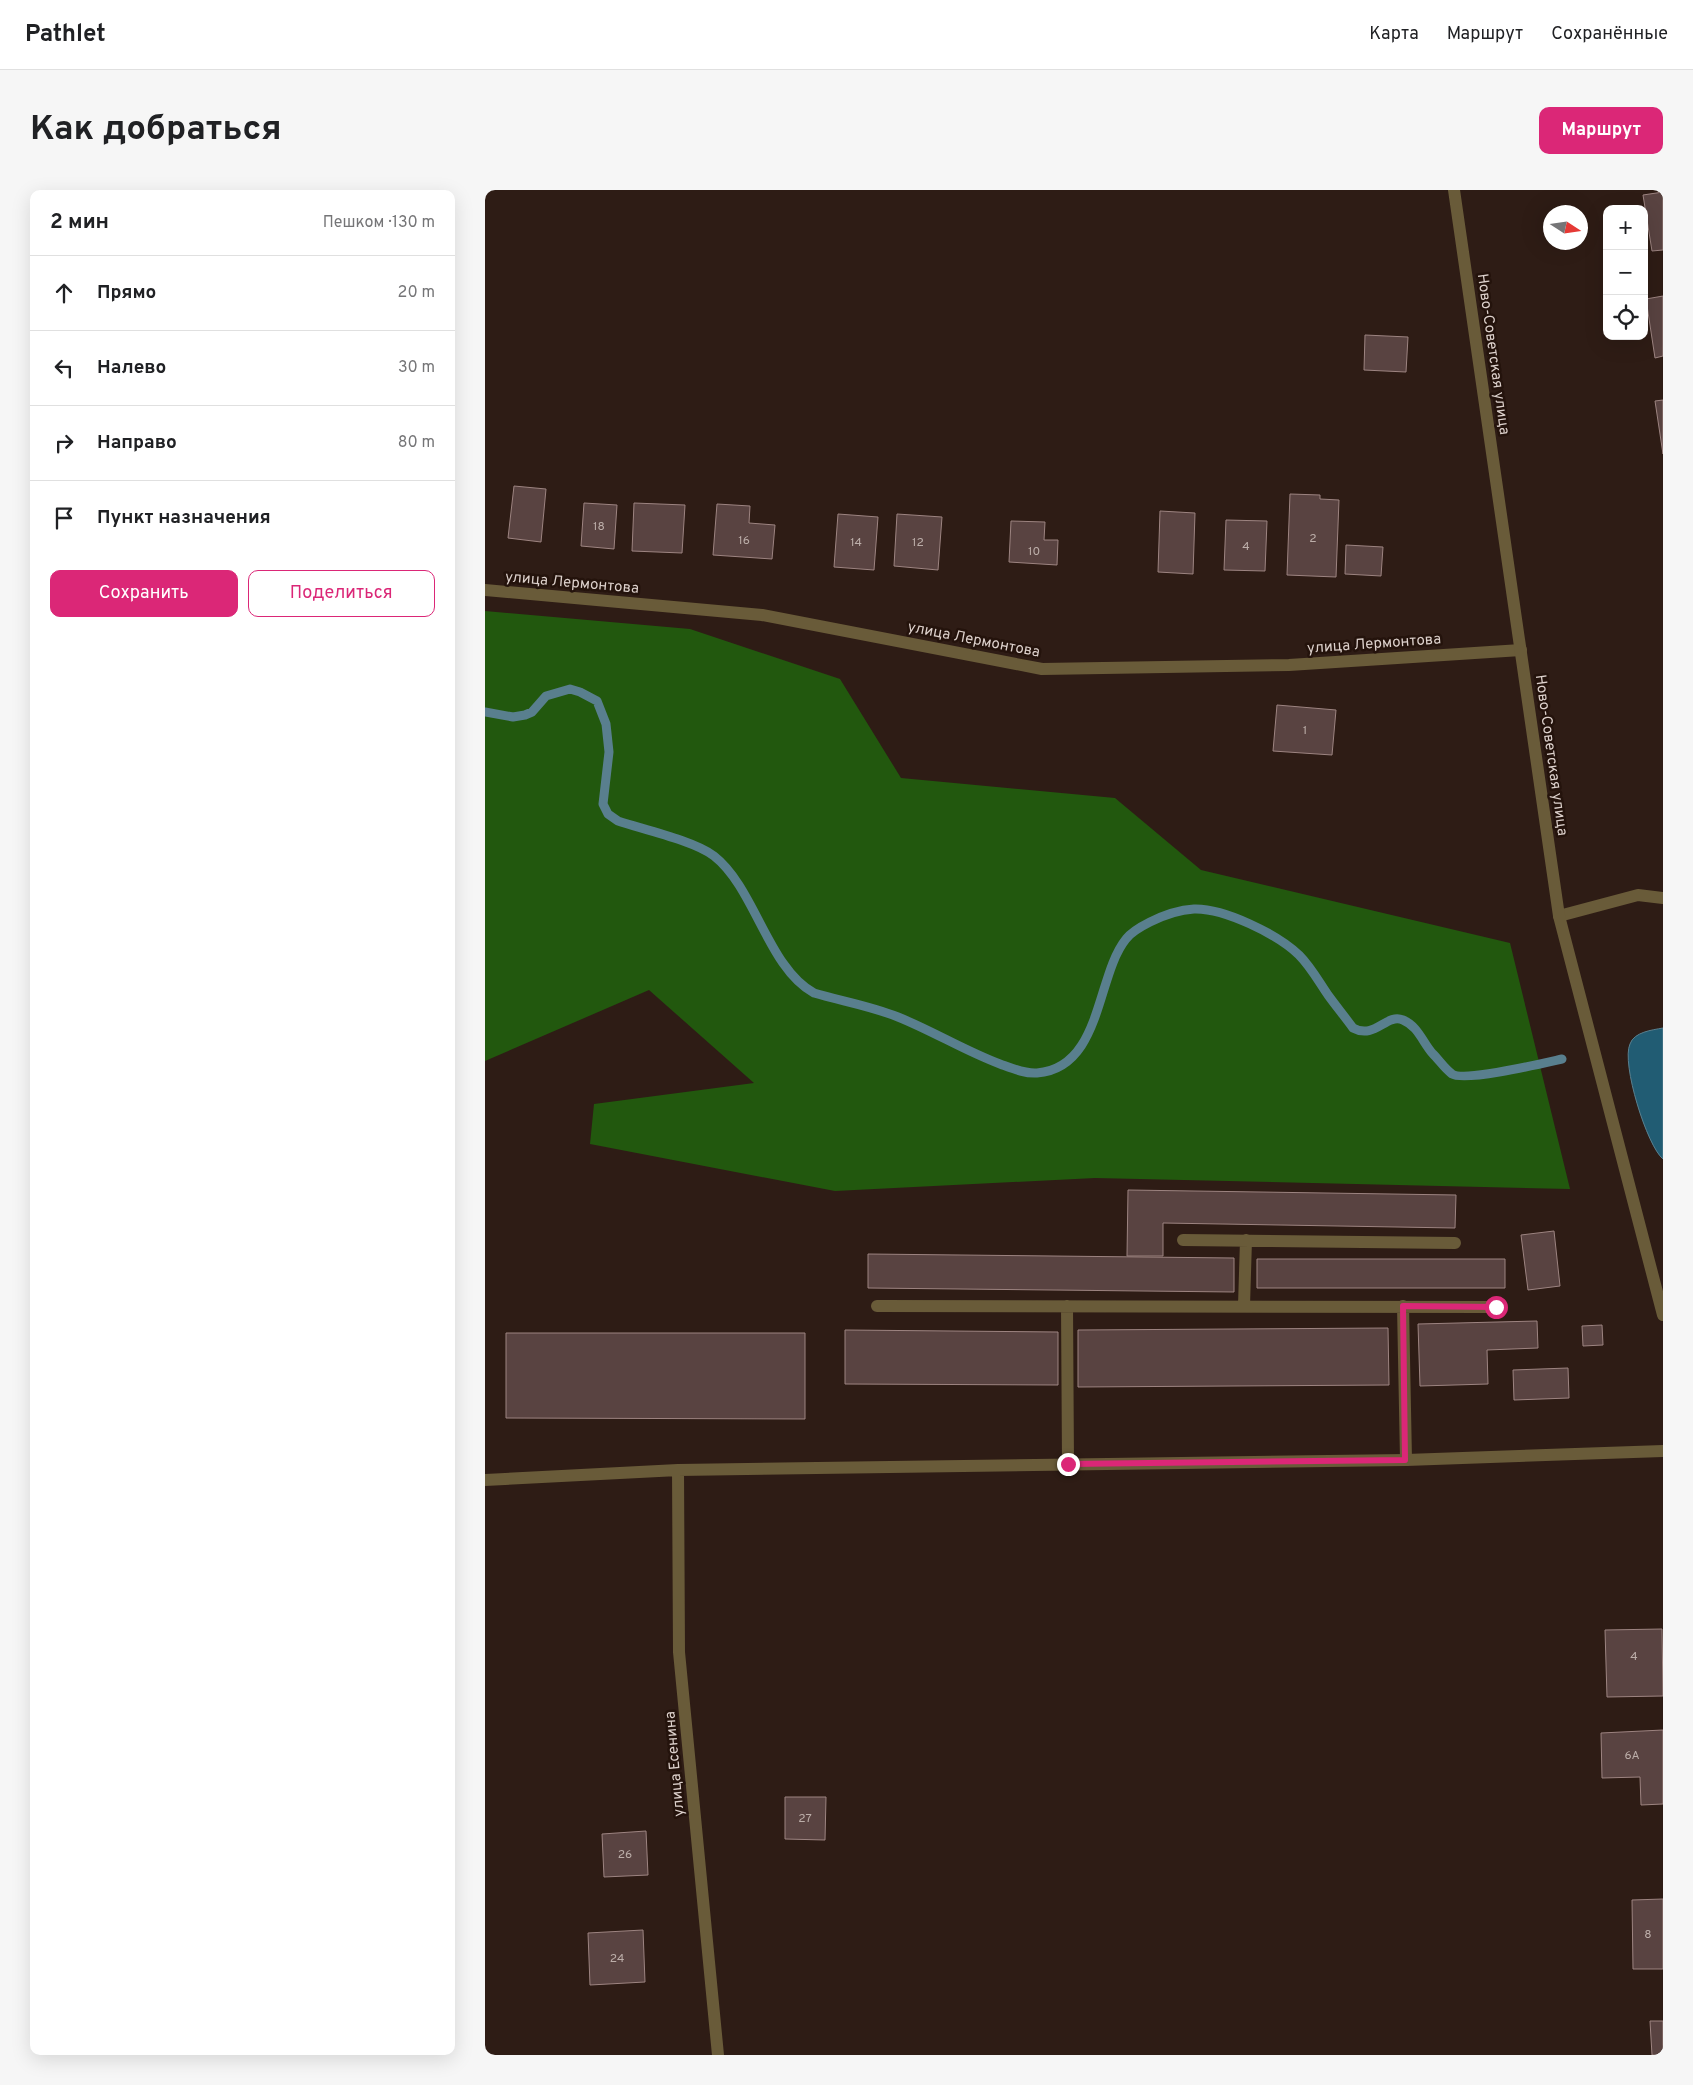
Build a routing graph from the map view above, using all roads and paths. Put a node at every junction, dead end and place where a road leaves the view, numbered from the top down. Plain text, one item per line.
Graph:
1 (1453, 190) edge
2 (485, 590) edge
3 (1521, 650) junction
4 (1663, 898) edge
5 (1559, 916) junction
6 (1183, 1240) dead end
7 (1246, 1240) junction
8 (1455, 1243) dead end
9 (877, 1306) dead end
10 (1067, 1306) junction
11 (1245, 1306) junction
12 (1403, 1306) junction
13 (1496, 1307) dead end
14 (1663, 1316) edge
15 (1663, 1451) edge
16 (1405, 1460) junction
17 (1068, 1464) junction
18 (678, 1470) junction
19 (485, 1480) edge
20 (718, 2055) edge

1 - 3 street, Ново-Советская улица
2 - 3 street, улица Лермонтова
3 - 5 street, Ново-Советская улица
4 - 5 street
5 - 14 street, Ново-Советская улица
6 - 7 street
7 - 8 street
7 - 11 street
9 - 10 street
10 - 11 street
10 - 17 street
11 - 12 street
12 - 13 street
12 - 16 street
15 - 16 street
16 - 17 street
17 - 18 street
18 - 19 street
18 - 20 street, улица Есенина

